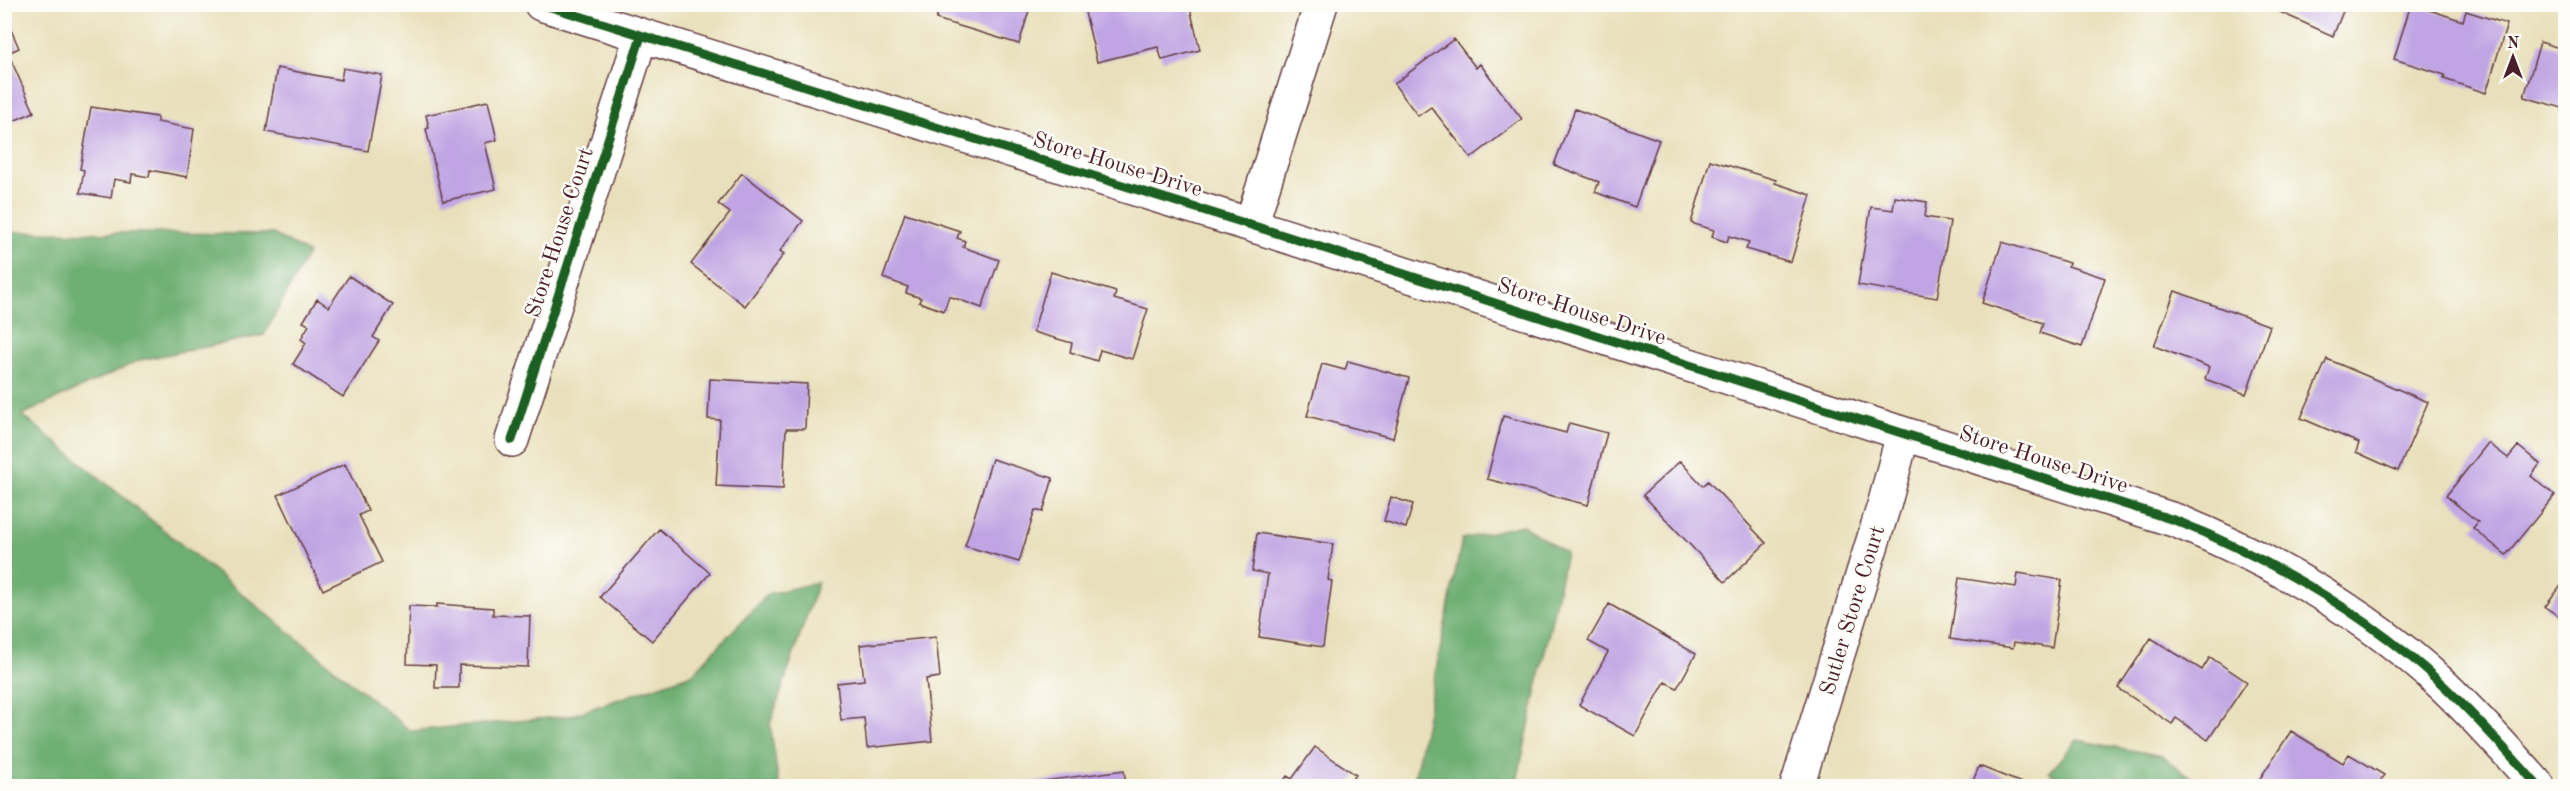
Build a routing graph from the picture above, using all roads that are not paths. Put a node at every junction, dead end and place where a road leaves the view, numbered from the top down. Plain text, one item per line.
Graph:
1 (541, 4) edge
2 (1321, 4) edge
3 (641, 36) junction
4 (1251, 225) junction
5 (1902, 434) junction
6 (512, 440) dead end
7 (1797, 786) edge
8 (2538, 786) edge

1 - 3 street, Store House Drive
2 - 4 street
3 - 4 street, Store House Drive
3 - 6 street, Store House Court
4 - 5 street, Store House Drive
5 - 7 street, Sutler Store Court
5 - 8 street, Store House Drive

